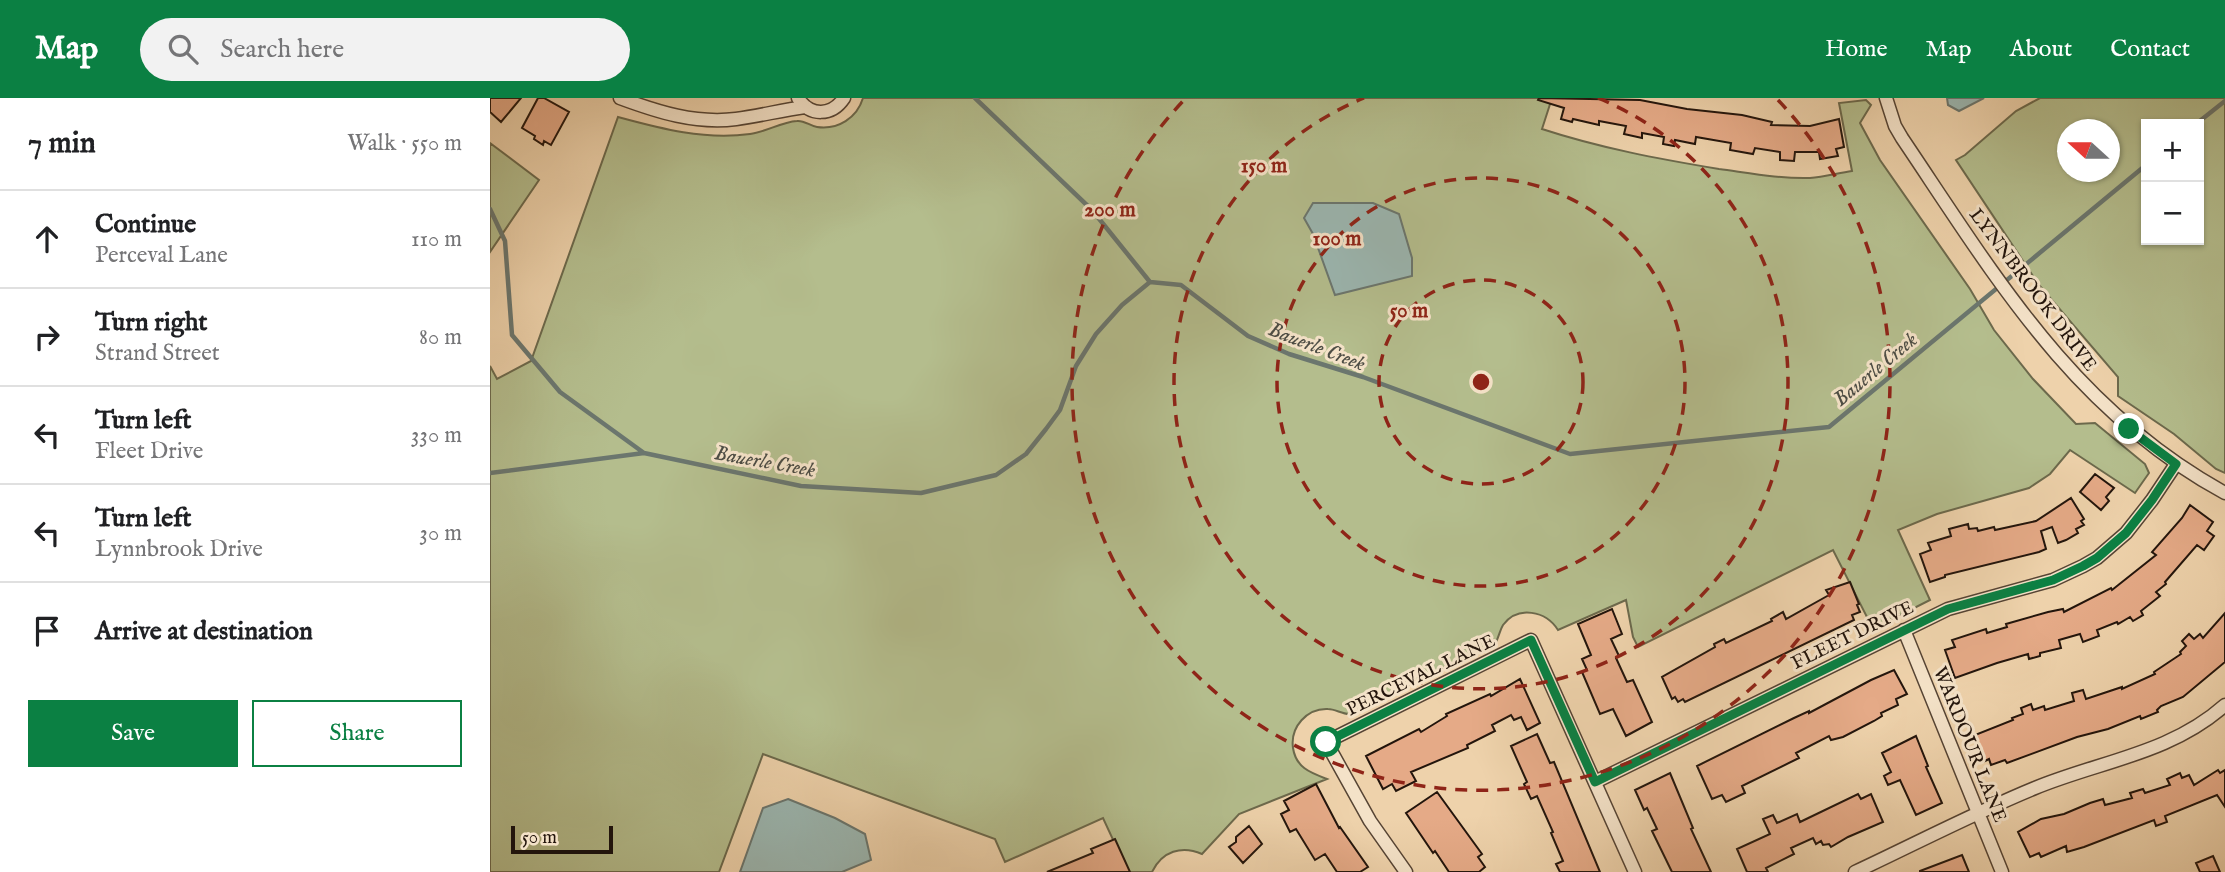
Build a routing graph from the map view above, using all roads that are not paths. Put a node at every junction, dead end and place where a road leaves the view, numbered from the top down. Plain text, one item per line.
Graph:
1 (620, 98) edge
2 (787, 98) edge
3 (844, 98) edge
4 (1886, 98) edge
5 (802, 103) edge
6 (766, 114) junction
7 (2176, 464) junction
8 (2225, 493) edge
9 (1904, 630) junction
10 (2225, 705) edge
11 (1595, 782) junction
12 (1978, 814) junction
13 (1406, 872) edge
14 (1634, 872) edge
15 (1855, 872) edge
16 (2001, 872) edge

1 - 6 street
2 - 6 street
3 - 5 street
4 - 7 street, LYNNBROOK DRIVE
5 - 6 street
7 - 8 street, LYNNBROOK DRIVE
7 - 9 street, FLEET DRIVE
9 - 11 street, FLEET DRIVE
9 - 12 street, WARDOUR LANE
10 - 12 street
11 - 13 street, PERCEVAL LANE
11 - 14 street
12 - 15 street
12 - 16 street, WARDOUR LANE

